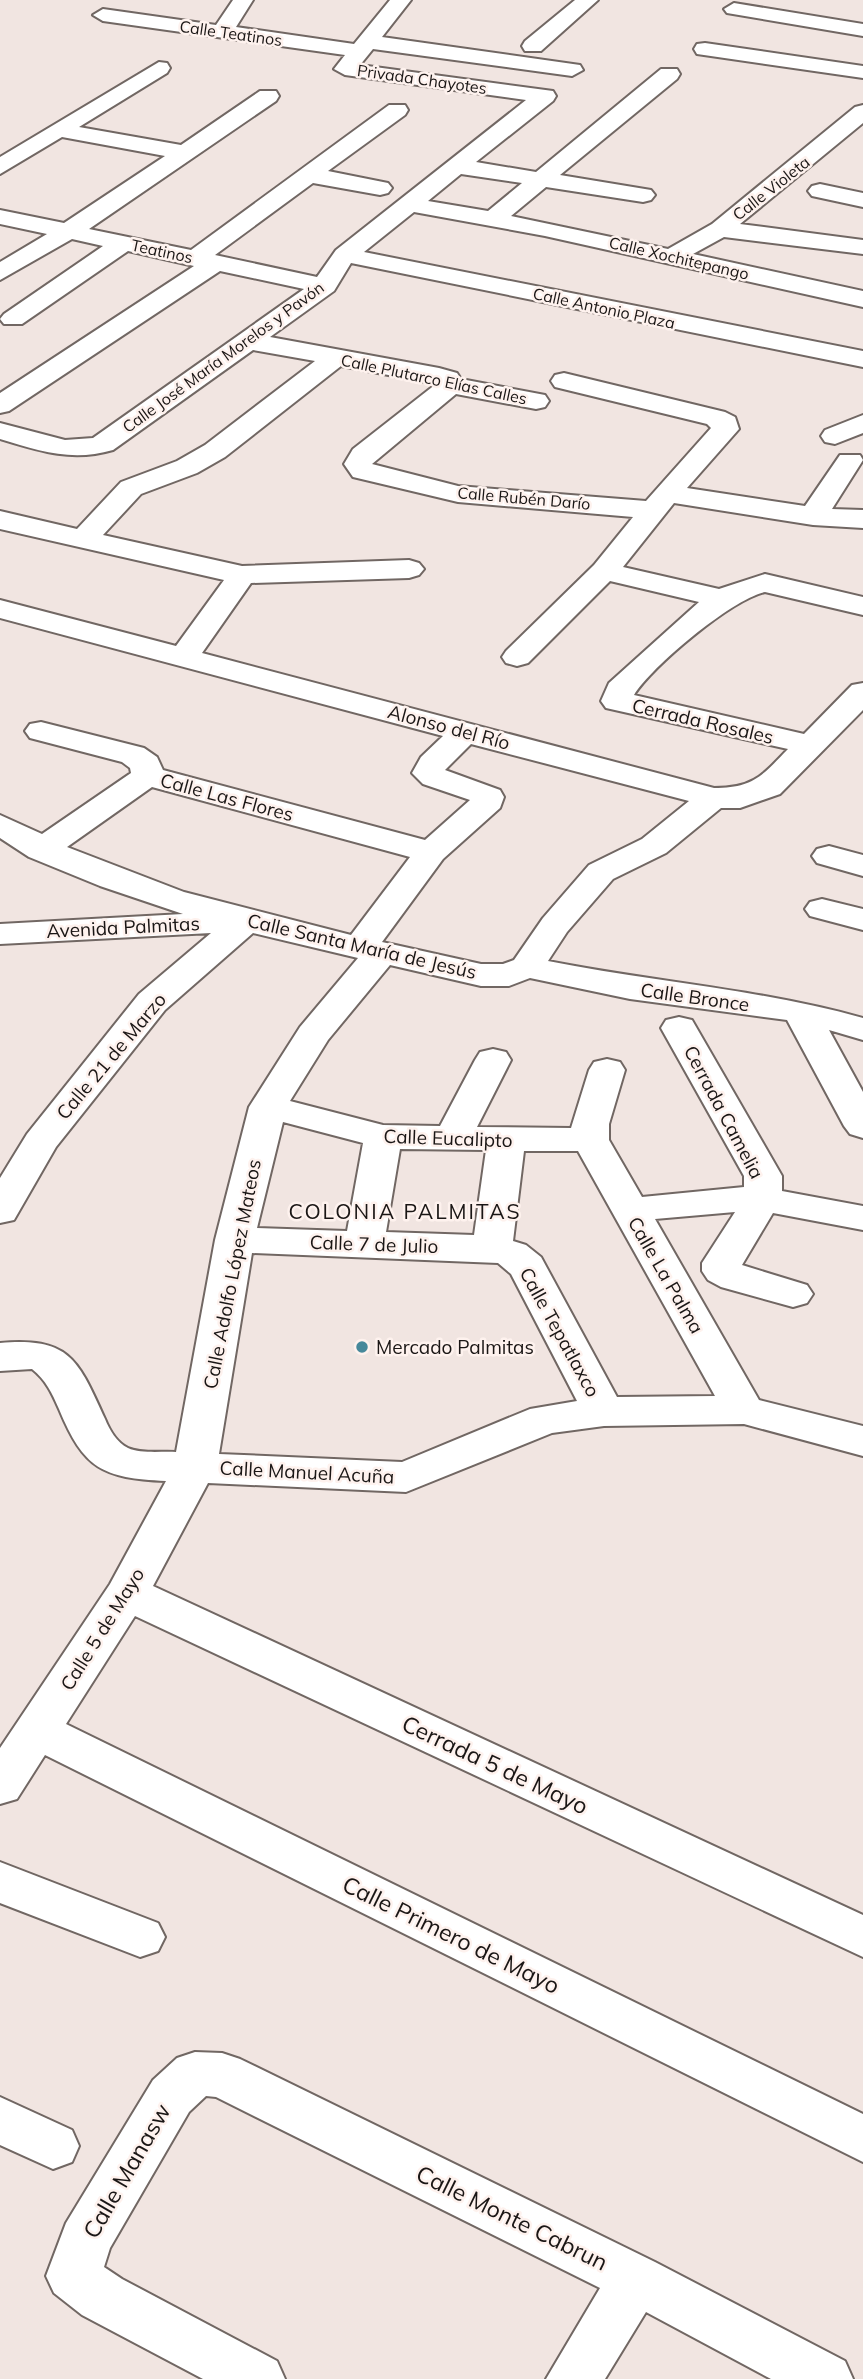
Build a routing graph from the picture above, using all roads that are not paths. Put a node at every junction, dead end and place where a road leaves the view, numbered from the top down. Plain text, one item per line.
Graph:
1 (120, 0) edge
2 (243, 0) edge
3 (401, 0) edge
4 (588, 0) edge
5 (830, 0) edge
6 (734, 9) dead end
7 (803, 21) junction
8 (863, 30) edge
9 (223, 40) junction
10 (533, 46) dead end
11 (365, 47) junction
12 (705, 49) dead end
13 (762, 58) junction
14 (159, 68) dead end
15 (345, 69) junction
16 (572, 70) dead end
17 (863, 72) edge
18 (669, 74) dead end
19 (268, 96) dead end
20 (545, 96) joint
21 (397, 110) dead end
22 (863, 113) edge
23 (58, 130) junction
24 (187, 153) junction
25 (454, 166) junction
26 (0, 167) edge
27 (310, 175) junction
28 (539, 180) junction
29 (380, 188) dead end
30 (820, 191) dead end
31 (643, 195) dead end
32 (863, 200) edge
33 (408, 204) junction
34 (0, 217) edge
35 (494, 219) junction
36 (720, 229) junction
37 (69, 231) junction
38 (124, 243) junction
39 (863, 247) edge
40 (345, 255) junction
41 (673, 256) junction
42 (206, 261) junction
43 (863, 272) edge
44 (0, 273) edge
45 (325, 286) junction
46 (833, 293) junction
47 (863, 299) edge
48 (810, 312) dead end
49 (13, 319) dead end
50 (248, 341) junction
51 (335, 357) junction
52 (862, 359) edge
53 (564, 381) dead end
54 (451, 385) junction
55 (861, 387) dead end
56 (537, 401) dead end
57 (0, 405) edge
58 (863, 423) edge
59 (0, 432) edge
60 (835, 436) dead end
61 (850, 461) dead end
62 (661, 502) junction
63 (813, 516) junction
64 (863, 519) edge
65 (0, 520) edge
66 (84, 539) junction
67 (409, 569) dead end
68 (604, 571) junction
69 (242, 576) junction
70 (723, 599) junction
71 (863, 606) edge
72 (0, 609) edge
73 (185, 655) junction
74 (517, 657) dead end
75 (863, 691) edge
76 (41, 731) dead end
77 (466, 732) junction
78 (812, 746) junction
79 (147, 776) junction
80 (713, 798) junction
81 (0, 825) edge
82 (41, 850) junction
83 (431, 852) junction
84 (828, 856) dead end
85 (863, 866) edge
86 (822, 909) dead end
87 (246, 920) junction
88 (863, 920) edge
89 (0, 934) edge
90 (371, 949) junction
91 (526, 967) junction
92 (800, 1011) junction
93 (679, 1028) dead end
94 (863, 1029) edge
95 (493, 1060) dead end
96 (607, 1070) dead end
97 (268, 1107) junction
98 (863, 1126) edge
99 (453, 1137) junction
100 (383, 1138) junction
101 (506, 1140) junction
102 (590, 1140) junction
103 (763, 1198) junction
104 (0, 1211) edge
105 (630, 1214) junction
106 (863, 1218) edge
107 (235, 1240) junction
108 (365, 1243) junction
109 (502, 1251) junction
110 (793, 1294) dead end
111 (0, 1357) edge
112 (744, 1410) junction
113 (604, 1412) junction
114 (863, 1441) edge
115 (195, 1467) junction
116 (127, 1593) junction
117 (38, 1731) junction
118 (0, 1786) edge
119 (0, 1882) edge
120 (140, 1937) dead end
121 (863, 1937) edge
122 (195, 2074) joint
123 (0, 2120) edge
124 (863, 2140) edge
125 (53, 2146) dead end
126 (636, 2279) junction
127 (245, 2376) edge
128 (574, 2379) edge
129 (825, 2379) edge

1 - 9 street, Calle Teatinos
2 - 9 street
3 - 11 street, Privada Chayotes
4 - 10 street
5 - 7 street
6 - 7 street
7 - 8 street
7 - 13 street
9 - 11 street, Calle Teatinos
9 - 15 street
11 - 15 street, Privada Chayotes
11 - 16 street, Calle Teatinos
12 - 13 street
13 - 17 street
14 - 23 street
15 - 20 street, Privada Chayotes
18 - 28 street
19 - 24 street
20 - 25 street, Calle José María Morelos y Pavón
21 - 27 street
22 - 36 street, Calle Violeta
23 - 24 street
23 - 26 street
24 - 37 street
25 - 28 street
25 - 33 street, Calle José María Morelos y Pavón
27 - 29 street
27 - 42 street
28 - 31 street
28 - 35 street
30 - 32 street
33 - 35 street, Calle Xochitepango
33 - 40 street, Calle José María Morelos y Pavón
34 - 37 street, Teatinos
35 - 41 street, Calle Xochitepango
36 - 39 street
36 - 41 street, Calle Violeta
37 - 38 street, Teatinos
37 - 44 street
38 - 42 street, Teatinos
38 - 49 street
40 - 45 street, Calle José María Morelos y Pavón
40 - 52 street, Calle Antonio Plaza
41 - 46 street, Calle Xochitepango
42 - 45 street, Teatinos
42 - 57 street
43 - 46 street
45 - 50 street, Calle José María Morelos y Pavón
46 - 47 street, Calle Xochitepango
46 - 48 street
50 - 51 street, Calle Plutarco Elías Calles
50 - 59 street, Calle José María Morelos y Pavón
51 - 54 street, Calle Plutarco Elías Calles
51 - 66 street
52 - 55 street
53 - 62 street
54 - 56 street, Calle Plutarco Elías Calles
54 - 62 street, Calle Rubén Darío
58 - 60 street
61 - 63 street
62 - 63 street, Calle Rubén Darío
62 - 68 street
63 - 64 street, Calle Rubén Darío
65 - 66 street
66 - 69 street
67 - 69 street
68 - 70 street
68 - 74 street
69 - 73 street
70 - 71 street
70 - 78 street, Cerrada Rosales
72 - 73 street, Alonso del Río
73 - 77 street, Alonso del Río
75 - 78 street, Alonso del Río
76 - 79 street
77 - 80 street, Alonso del Río
77 - 83 street, Calle Adolfo López Mateos
78 - 80 street, Alonso del Río
79 - 82 street, Calle Las Flores
79 - 83 street, Calle Las Flores
80 - 91 street
81 - 82 street, Calle Santa María de Jesús
82 - 87 street, Calle Santa María de Jesús
83 - 90 street, Calle Adolfo López Mateos
84 - 85 street
86 - 88 street
87 - 89 street, Avenida Palmitas
87 - 90 street, Calle Santa María de Jesús
87 - 104 street, Calle 21 de Marzo
90 - 91 street, Calle Santa María de Jesús
90 - 97 street, Calle Adolfo López Mateos
91 - 92 street, Calle Bronce
92 - 94 street, Calle Bronce
92 - 98 street
93 - 103 street, Cerrada Camelia
95 - 99 street
96 - 102 street
97 - 100 street, Calle Eucalipto
97 - 107 street, Calle Adolfo López Mateos
99 - 100 street, Calle Eucalipto
99 - 101 street, Calle Eucalipto
100 - 108 street
101 - 102 street, Calle Eucalipto
101 - 109 street
102 - 105 street, Calle La Palma
103 - 105 street
103 - 106 street
103 - 110 street
105 - 112 street, Calle La Palma
107 - 108 street, Calle 7 de Julio
107 - 115 street, Calle Adolfo López Mateos
108 - 109 street, Calle 7 de Julio
109 - 113 street, Calle Tepatlaxco
111 - 115 street, Calle Manuel Acuña
112 - 113 street, Calle Manuel Acuña
112 - 114 street, Calle Manuel Acuña
113 - 115 street, Calle Manuel Acuña
115 - 116 street, Calle 5 de Mayo
116 - 117 street, Calle 5 de Mayo
116 - 121 street, Cerrada 5 de Mayo
117 - 118 street, Calle 5 de Mayo
117 - 124 street, Calle Primero de Mayo
119 - 120 street
122 - 126 street, Calle Monte Cabrun
122 - 127 street, Calle Manasw
123 - 125 street
126 - 128 street
126 - 129 street, Calle Monte Cabrun

